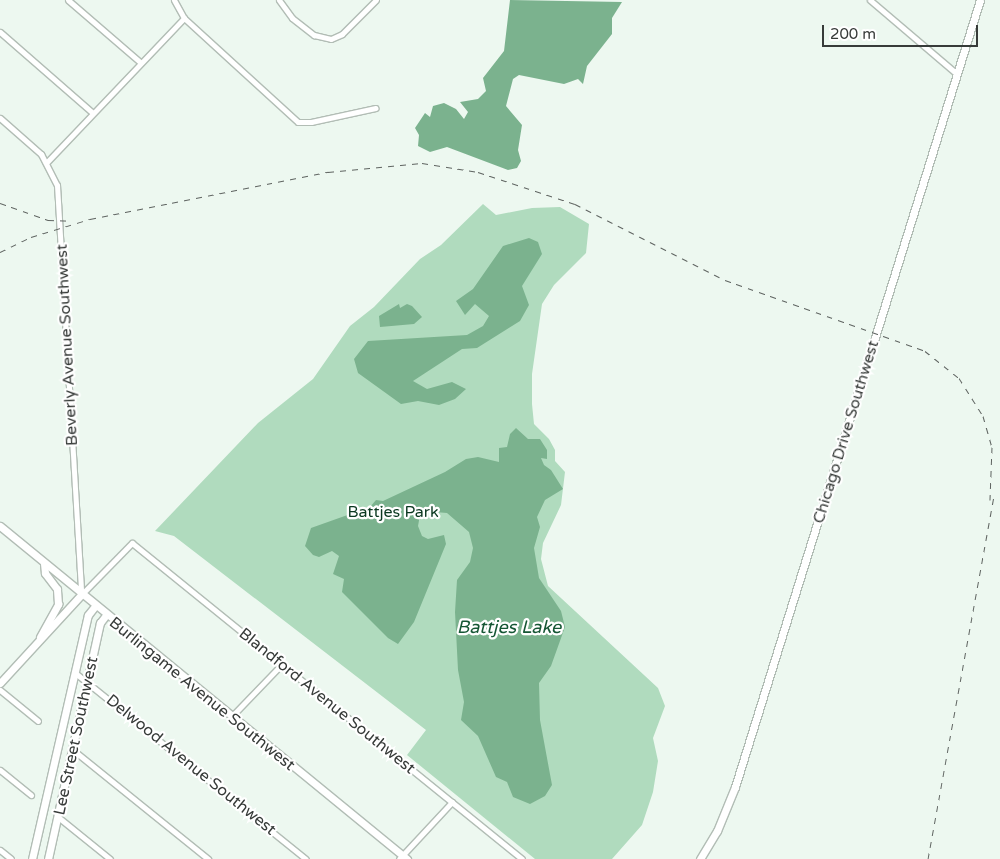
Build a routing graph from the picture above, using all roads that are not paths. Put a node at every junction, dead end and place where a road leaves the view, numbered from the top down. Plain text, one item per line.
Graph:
1 (68, 0) edge
2 (174, 0) edge
3 (279, 0) edge
4 (376, 0) edge
5 (870, 0) edge
6 (980, 0) edge
7 (184, 18) junction
8 (0, 32) edge
9 (141, 63) junction
10 (957, 74) junction
11 (375, 108) dead end
12 (93, 113) junction
13 (0, 118) edge
14 (48, 162) junction
15 (0, 526) edge
16 (44, 564) junction
17 (81, 596) junction
18 (95, 606) junction
19 (88, 614) junction
20 (106, 616) junction
21 (36, 644) junction
22 (281, 665) junction
23 (74, 672) junction
24 (88, 681) junction
25 (0, 683) edge
26 (0, 690) edge
27 (231, 717) junction
28 (38, 721) dead end
29 (73, 750) junction
30 (0, 770) edge
31 (31, 795) dead end
32 (452, 802) junction
33 (58, 817) junction
34 (0, 850) edge
35 (403, 858) edge
36 (11, 859) edge
37 (32, 859) edge
38 (48, 859) edge
39 (110, 859) edge
40 (208, 859) edge
41 (306, 859) edge
42 (522, 859) edge
43 (700, 859) edge

1 - 9 street
2 - 7 street
3 - 4 street
5 - 10 street
6 - 10 main road, Chicago Drive Southwest
7 - 9 street
7 - 11 street
8 - 12 street
9 - 12 street
10 - 43 main road, Chicago Drive Southwest
12 - 14 street
13 - 14 street
14 - 17 street, Beverly Avenue Southwest
15 - 16 main road, Burlingame Avenue Southwest
16 - 17 main road, Burlingame Avenue Southwest
16 - 21 main road
17 - 18 main road, Burlingame Avenue Southwest
17 - 19 main road
17 - 21 main road
17 - 22 street, Blandford Avenue Southwest
18 - 19 main road, Lee Street Southwest
18 - 20 main road, Burlingame Avenue Southwest
19 - 23 main road, Lee Street Southwest
20 - 24 main road, Lee Street Southwest
20 - 27 main road, Burlingame Avenue Southwest
21 - 25 main road
22 - 27 street
22 - 32 street, Blandford Avenue Southwest
23 - 24 street, Delwood Avenue Southwest
23 - 37 main road, Lee Street Southwest
24 - 29 main road, Lee Street Southwest
24 - 41 street, Delwood Avenue Southwest
26 - 28 street
27 - 35 main road, Burlingame Avenue Southwest
29 - 33 main road, Lee Street Southwest
29 - 40 street
30 - 31 street
32 - 35 street
32 - 42 street, Blandford Avenue Southwest
33 - 38 main road, Lee Street Southwest
33 - 39 street
34 - 36 street

